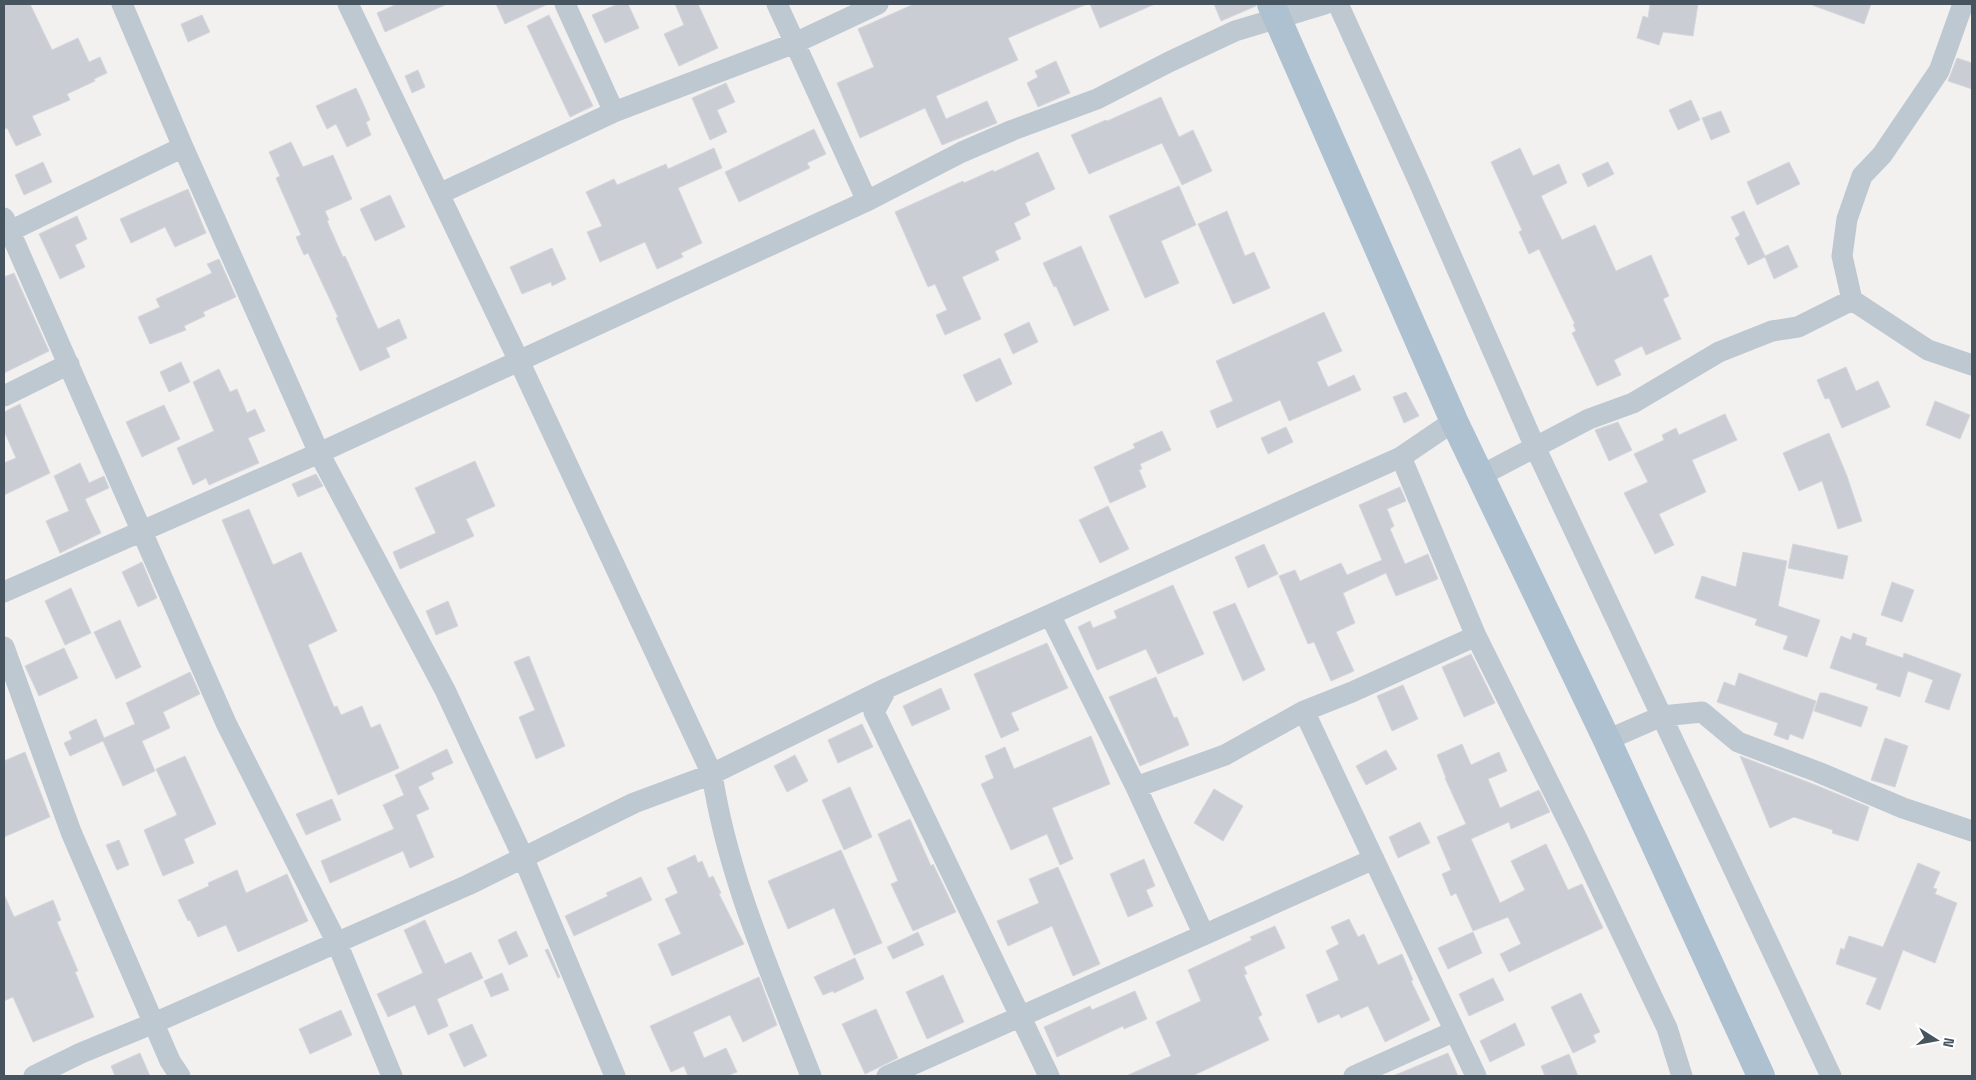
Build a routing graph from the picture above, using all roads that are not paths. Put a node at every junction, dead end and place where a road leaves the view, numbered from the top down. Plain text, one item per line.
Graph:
1 (122, 4) edge
2 (348, 4) edge
3 (565, 4) edge
4 (777, 4) edge
5 (878, 4) edge
6 (1325, 4) edge
7 (1338, 4) edge
8 (1964, 4) edge
9 (1274, 11) edge
10 (795, 43) junction
11 (614, 112) junction
12 (183, 147) junction
13 (439, 194) junction
14 (867, 201) junction
15 (6, 228) edge
16 (1852, 300) junction
17 (519, 361) junction
18 (68, 364) junction
19 (1972, 365) edge
20 (4, 396) edge
21 (1454, 421) junction
22 (1535, 447) junction
23 (319, 453) junction
24 (1401, 457) junction
25 (1480, 476) junction
26 (142, 531) junction
27 (4, 592) edge
28 (1050, 615) junction
29 (1476, 636) junction
30 (4, 647) edge
31 (887, 688) junction
32 (1304, 711) junction
33 (1662, 716) junction
34 (1607, 740) junction
35 (712, 774) junction
36 (1136, 787) junction
37 (1972, 831) edge
38 (523, 857) junction
39 (1374, 859) junction
40 (1204, 934) junction
41 (337, 944) junction
42 (1020, 1017) junction
43 (154, 1023) junction
44 (1455, 1031) junction
45 (34, 1076) edge
46 (180, 1076) edge
47 (392, 1076) edge
48 (615, 1076) edge
49 (811, 1076) edge
50 (887, 1076) edge
51 (1049, 1076) edge
52 (1354, 1076) edge
53 (1476, 1076) edge
54 (1682, 1076) edge
55 (1761, 1076) edge
56 (1831, 1076) edge

1 - 12 street
2 - 13 street
3 - 11 street
4 - 10 street
5 - 10 street
6 - 9 street
7 - 22 street
8 - 16 street
9 - 14 street
9 - 21 main road
10 - 11 street
10 - 14 street
11 - 13 street
12 - 15 street
12 - 23 street
13 - 17 street
14 - 17 street
15 - 18 street
16 - 19 street
16 - 22 street
17 - 23 street
17 - 35 street
18 - 20 street
18 - 26 street
21 - 24 street
21 - 25 main road
22 - 25 street
22 - 33 street
23 - 26 street
23 - 38 street
24 - 28 street
24 - 29 street
25 - 34 main road
26 - 27 street
26 - 41 street
28 - 31 street
28 - 36 street
29 - 32 street
29 - 54 street
30 - 43 street
31 - 35 street
31 - 42 street
32 - 36 street
32 - 39 street
33 - 34 street
33 - 37 street
33 - 56 street
34 - 55 main road
35 - 38 street
35 - 49 street
36 - 40 street
38 - 41 street
38 - 48 street
39 - 40 street
39 - 44 street
40 - 42 street
41 - 43 street
41 - 47 street
42 - 50 street
42 - 51 street
43 - 45 street
43 - 46 street
44 - 52 street
44 - 53 street

